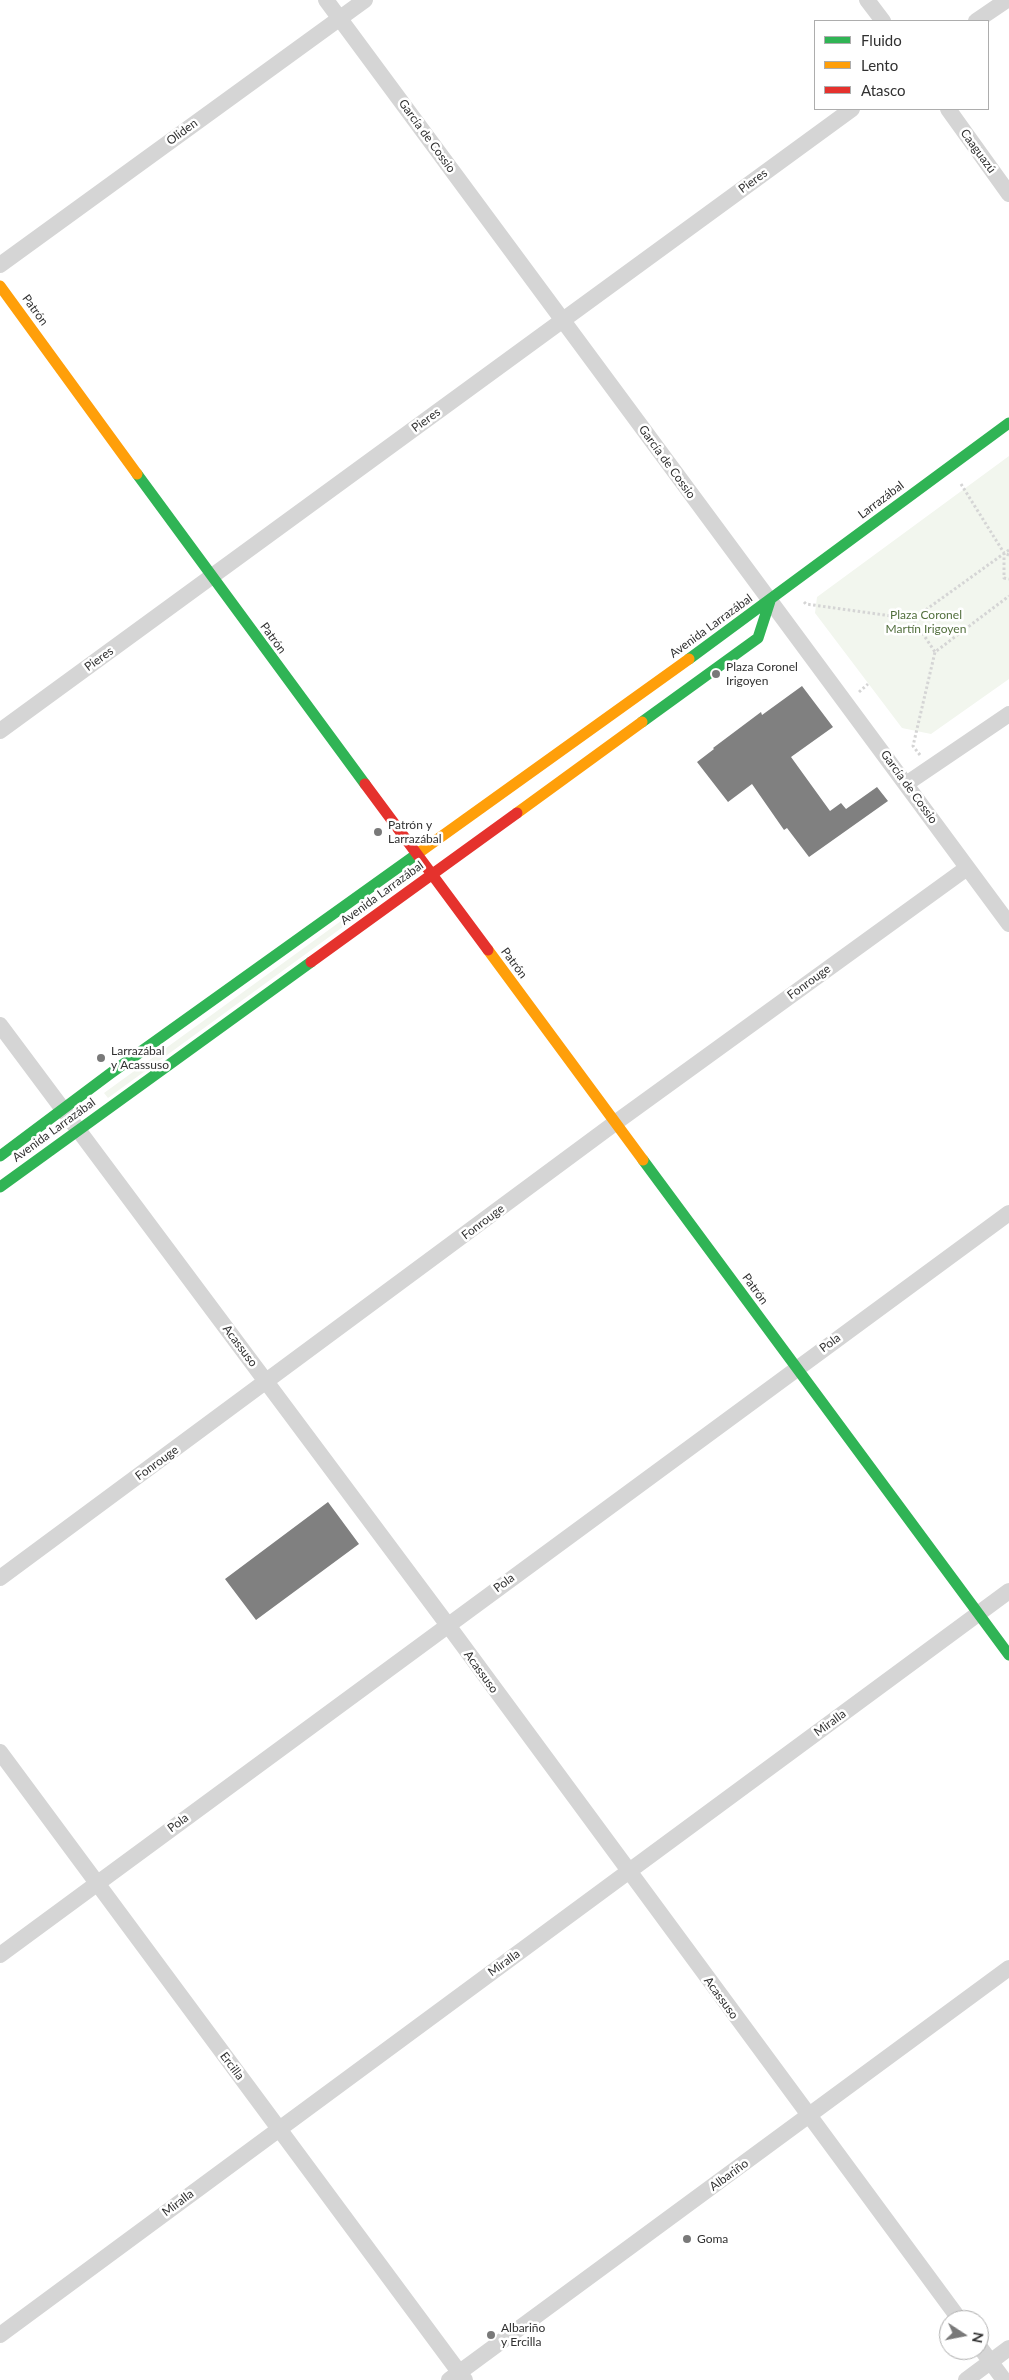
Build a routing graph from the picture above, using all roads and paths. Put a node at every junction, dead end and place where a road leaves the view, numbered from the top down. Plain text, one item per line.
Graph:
1 (326, 0) edge
2 (365, 0) edge
3 (867, 0) edge
4 (1007, 0) edge
5 (339, 18) junction
6 (882, 20) edge
7 (977, 20) edge
8 (851, 110) edge
9 (949, 110) edge
10 (1009, 194) edge
11 (0, 265) edge
12 (0, 286) edge
13 (562, 320) junction
14 (1009, 423) edge
15 (948, 467) junction
16 (1009, 550) edge
17 (1004, 553) junction
18 (1009, 555) edge
19 (212, 578) junction
20 (1009, 579) edge
21 (791, 585) junction
22 (1009, 596) edge
23 (770, 601) junction
24 (913, 619) junction
25 (935, 652) junction
26 (1009, 714) edge
27 (0, 731) edge
28 (928, 769) junction
29 (906, 784) junction
30 (416, 853) junction
31 (967, 868) junction
32 (432, 875) junction
33 (1009, 924) edge
34 (0, 1025) edge
35 (64, 1109) junction
36 (615, 1123) junction
37 (79, 1129) junction
38 (0, 1156) edge
39 (0, 1187) edge
40 (1009, 1212) edge
41 (796, 1368) junction
42 (266, 1382) junction
43 (0, 1578) edge
44 (1009, 1591) edge
45 (978, 1614) junction
46 (447, 1625) junction
47 (1009, 1655) edge
48 (0, 1752) edge
49 (627, 1872) junction
50 (96, 1883) junction
51 (0, 1955) edge
52 (1009, 1968) edge
53 (808, 2117) junction
54 (279, 2128) junction
55 (953, 2310) edge
56 (0, 2335) edge
57 (1009, 2348) edge
58 (989, 2359) edge
59 (991, 2362) junction
60 (458, 2378) edge
61 (966, 2380) edge
62 (1004, 2380) edge

1 - 5 street, García de Cossio
2 - 5 street, Oliden
3 - 6 street
4 - 7 street
5 - 11 street, Oliden
5 - 13 street, García de Cossio
8 - 13 street, Pieres
9 - 10 street, Caaguazú
12 - 19 street, Patrón
13 - 19 street, Pieres
13 - 23 street, García de Cossio
14 - 15 street, Larrazábal
15 - 17 path
15 - 21 street, Larrazábal
16 - 17 path
17 - 18 path
17 - 20 path
17 - 24 path
19 - 27 street, Pieres
19 - 30 street, Patrón
21 - 23 street, Larrazábal
21 - 24 path
22 - 25 path
23 - 29 street, García de Cossio
23 - 30 street, Avenida Larrazábal
23 - 32 street, Avenida Larrazábal
24 - 25 path
25 - 28 path
26 - 28 street
28 - 29 street
29 - 31 street, García de Cossio
30 - 32 street, Patrón
30 - 35 street, Avenida Larrazábal
31 - 33 street, García de Cossio
31 - 36 street, Fonrouge
32 - 36 street, Patrón
32 - 37 street, Avenida Larrazábal
34 - 35 street, Acassuso
35 - 37 street, Acassuso
35 - 38 street, Avenida Larrazábal
36 - 41 street, Patrón
36 - 42 street, Fonrouge
37 - 39 street, Avenida Larrazábal
37 - 42 street, Acassuso
40 - 41 street, Pola
41 - 45 street, Patrón
41 - 46 street, Pola
42 - 43 street, Fonrouge
42 - 46 street, Acassuso
44 - 45 street, Miralla
45 - 47 street, Patrón
45 - 49 street, Miralla
46 - 49 street, Acassuso
46 - 50 street, Pola
48 - 50 street, Ercilla
49 - 53 street, Acassuso
49 - 54 street, Miralla
50 - 51 street, Pola
50 - 54 street, Ercilla
52 - 53 street, Albariño
53 - 55 street, Acassuso
53 - 60 street, Albariño
54 - 56 street, Miralla
54 - 60 street, Ercilla
57 - 59 street
58 - 59 street
59 - 61 street
59 - 62 street

